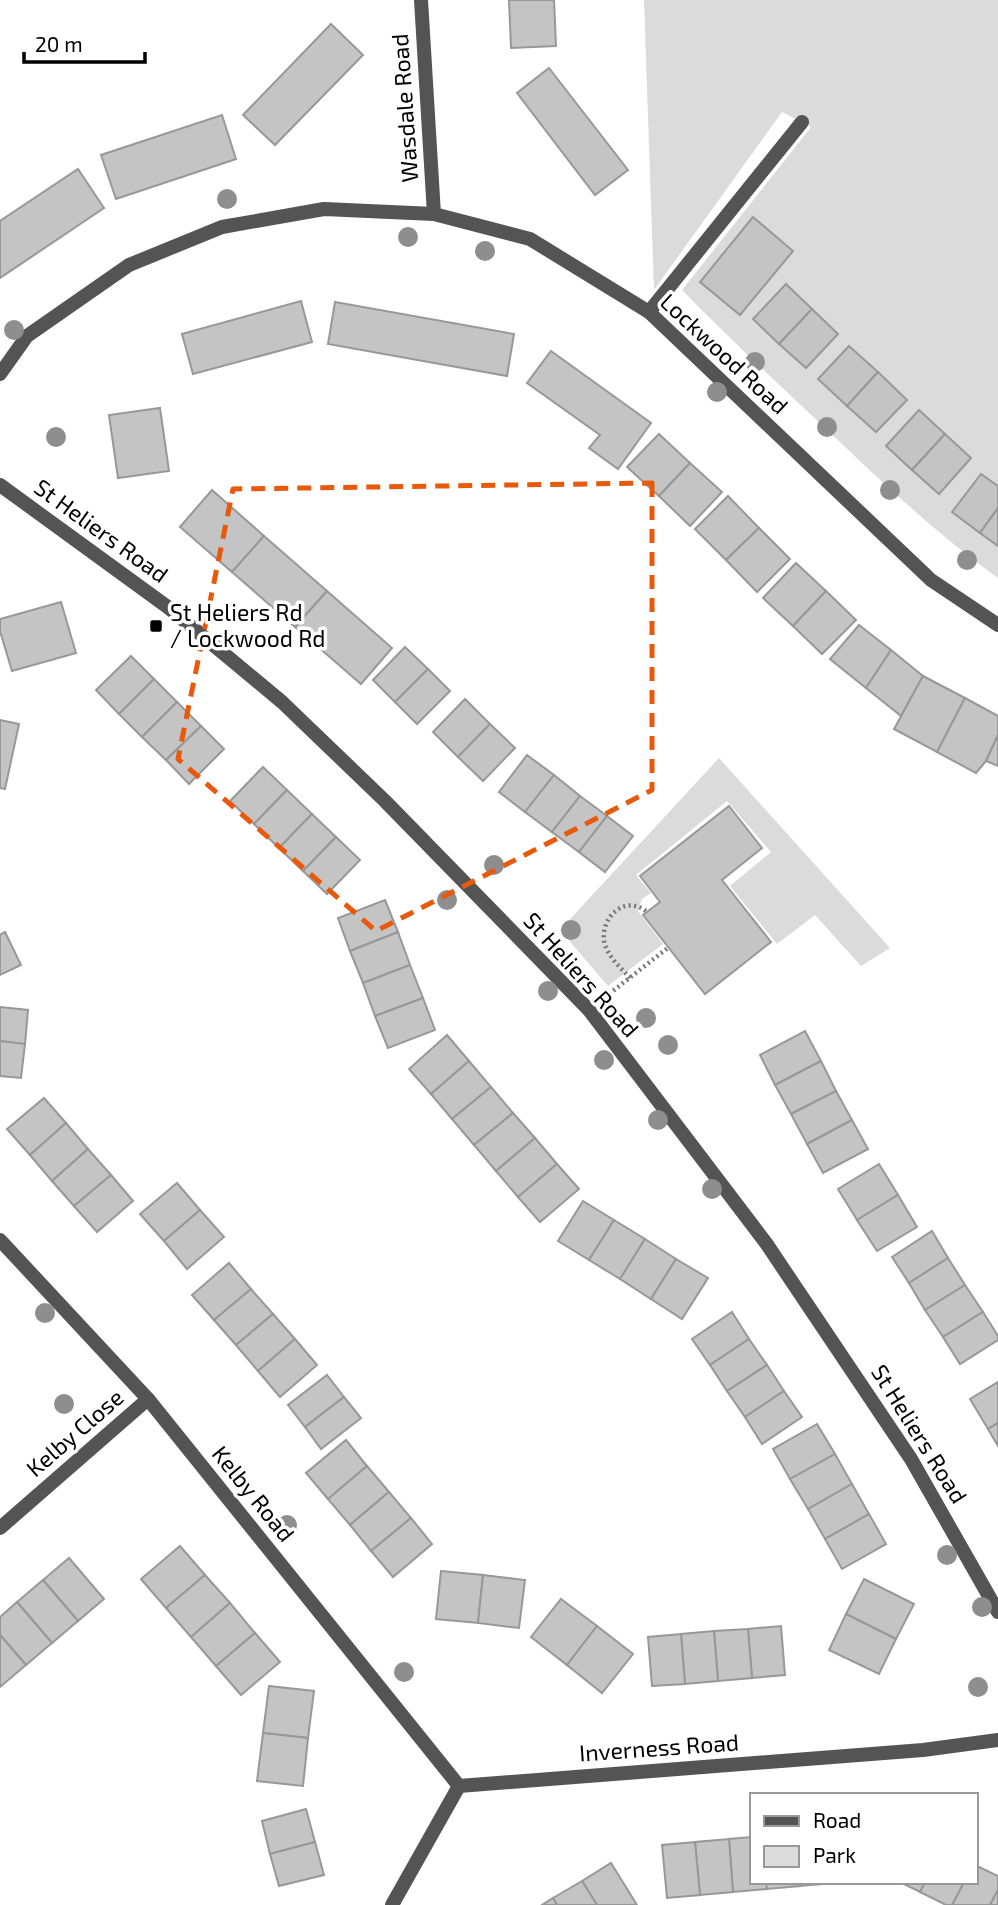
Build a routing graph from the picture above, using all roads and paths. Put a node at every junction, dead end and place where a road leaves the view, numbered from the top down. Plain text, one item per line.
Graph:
1 (421, 0) edge
2 (802, 122) dead end
3 (435, 214) junction
4 (649, 312) junction
5 (0, 374) edge
6 (0, 485) edge
7 (998, 625) edge
8 (647, 912) dead end
9 (668, 947) dead end
10 (630, 978) junction
11 (589, 1010) junction
12 (0, 1240) edge
13 (148, 1399) junction
14 (0, 1528) edge
15 (998, 1612) edge
16 (998, 1740) edge
17 (459, 1786) junction
18 (392, 1905) edge

1 - 3 street, Wasdale Road
2 - 4 street
3 - 4 street, Lockwood Road
3 - 5 street, Lockwood Road
4 - 7 street, Lockwood Road
6 - 11 street, St Heliers Road
8 - 10 path
9 - 10 path
10 - 11 path
11 - 15 street, St Heliers Road
12 - 13 street, Kelby Road
13 - 14 street, Kelby Close
13 - 17 street, Kelby Road
16 - 17 street, Inverness Road
17 - 18 street

